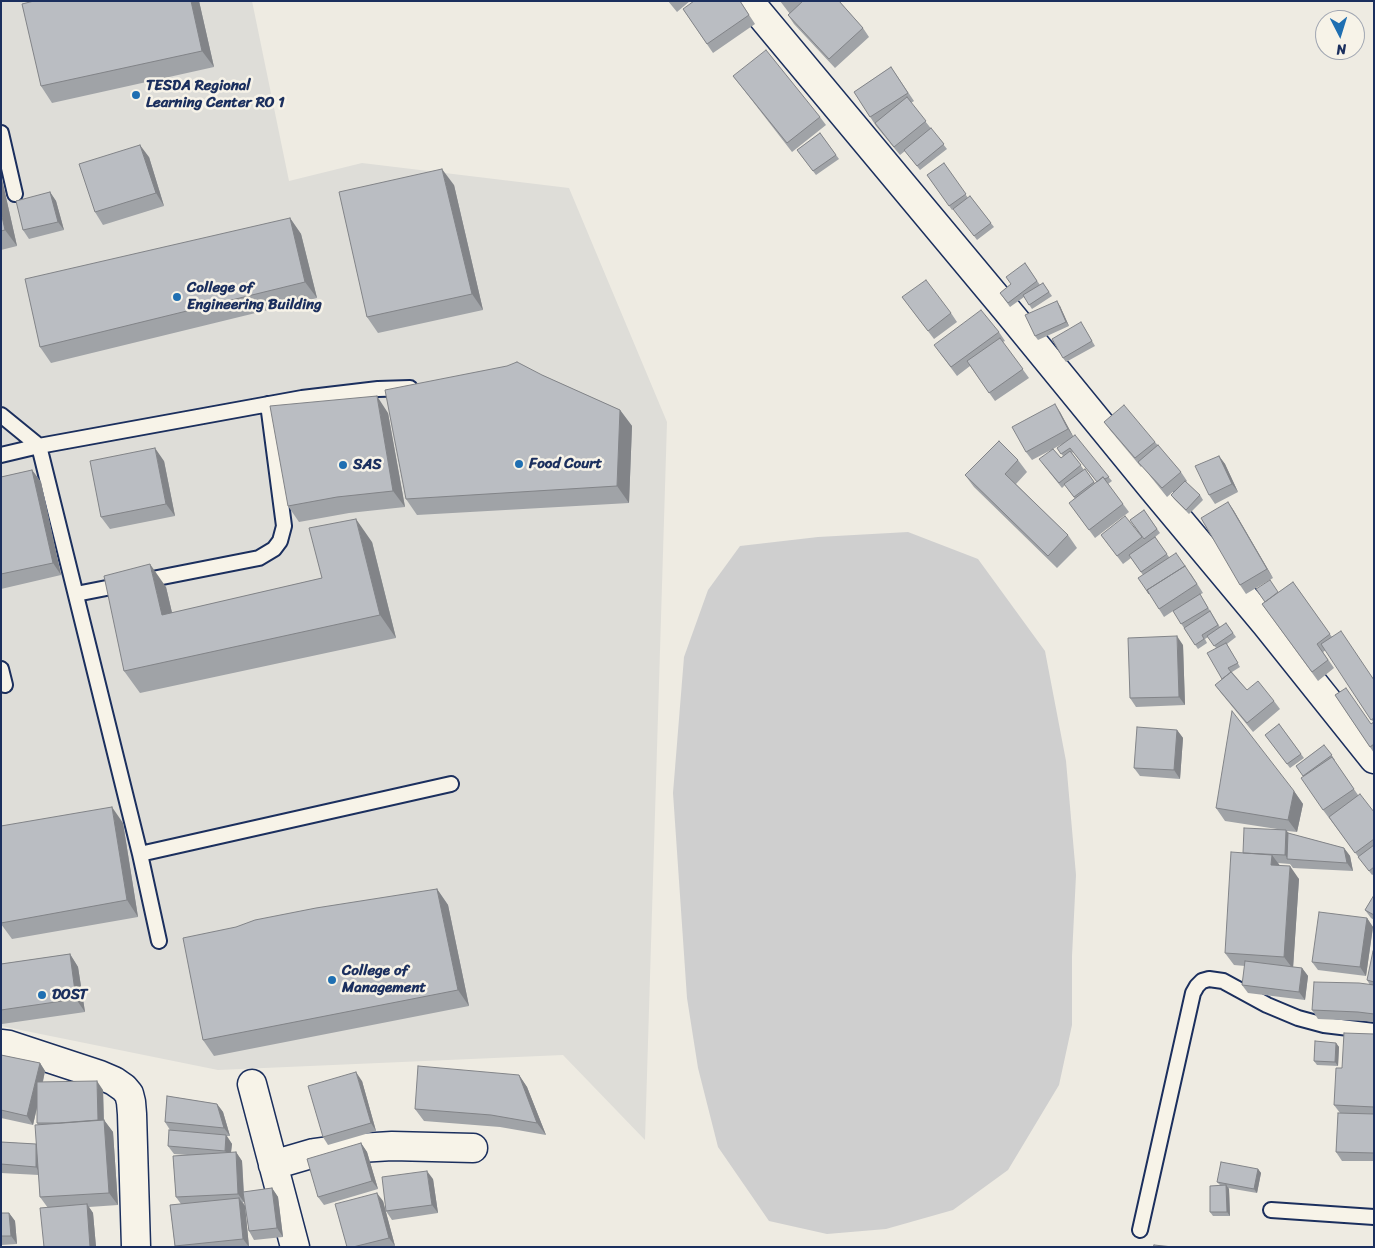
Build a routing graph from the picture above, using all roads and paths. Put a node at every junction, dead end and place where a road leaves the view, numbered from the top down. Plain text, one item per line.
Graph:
1 (748, 1) edge
2 (1, 133) edge
3 (14, 194) dead end
4 (424, 387) edge
5 (268, 404) junction
6 (1, 415) edge
7 (39, 446) junction
8 (1, 455) edge
9 (76, 594) junction
10 (1, 669) edge
11 (5, 685) dead end
12 (1374, 759) edge
13 (451, 784) dead end
14 (140, 854) junction
15 (159, 941) dead end
16 (1374, 1031) edge
17 (1, 1044) edge
18 (252, 1084) dead end
19 (473, 1148) dead end
20 (273, 1165) junction
21 (1271, 1210) dead end
22 (1374, 1217) edge
23 (1140, 1230) dead end
24 (136, 1247) edge
25 (295, 1247) edge

1 - 12 street
2 - 3 lane
4 - 5 lane
5 - 7 lane
5 - 9 lane
6 - 7 lane
7 - 8 lane
7 - 9 lane
9 - 14 lane
10 - 11 lane
13 - 14 lane
14 - 15 lane
16 - 23 lane
17 - 24 street
18 - 20 street
19 - 20 street
20 - 25 street
21 - 22 lane

